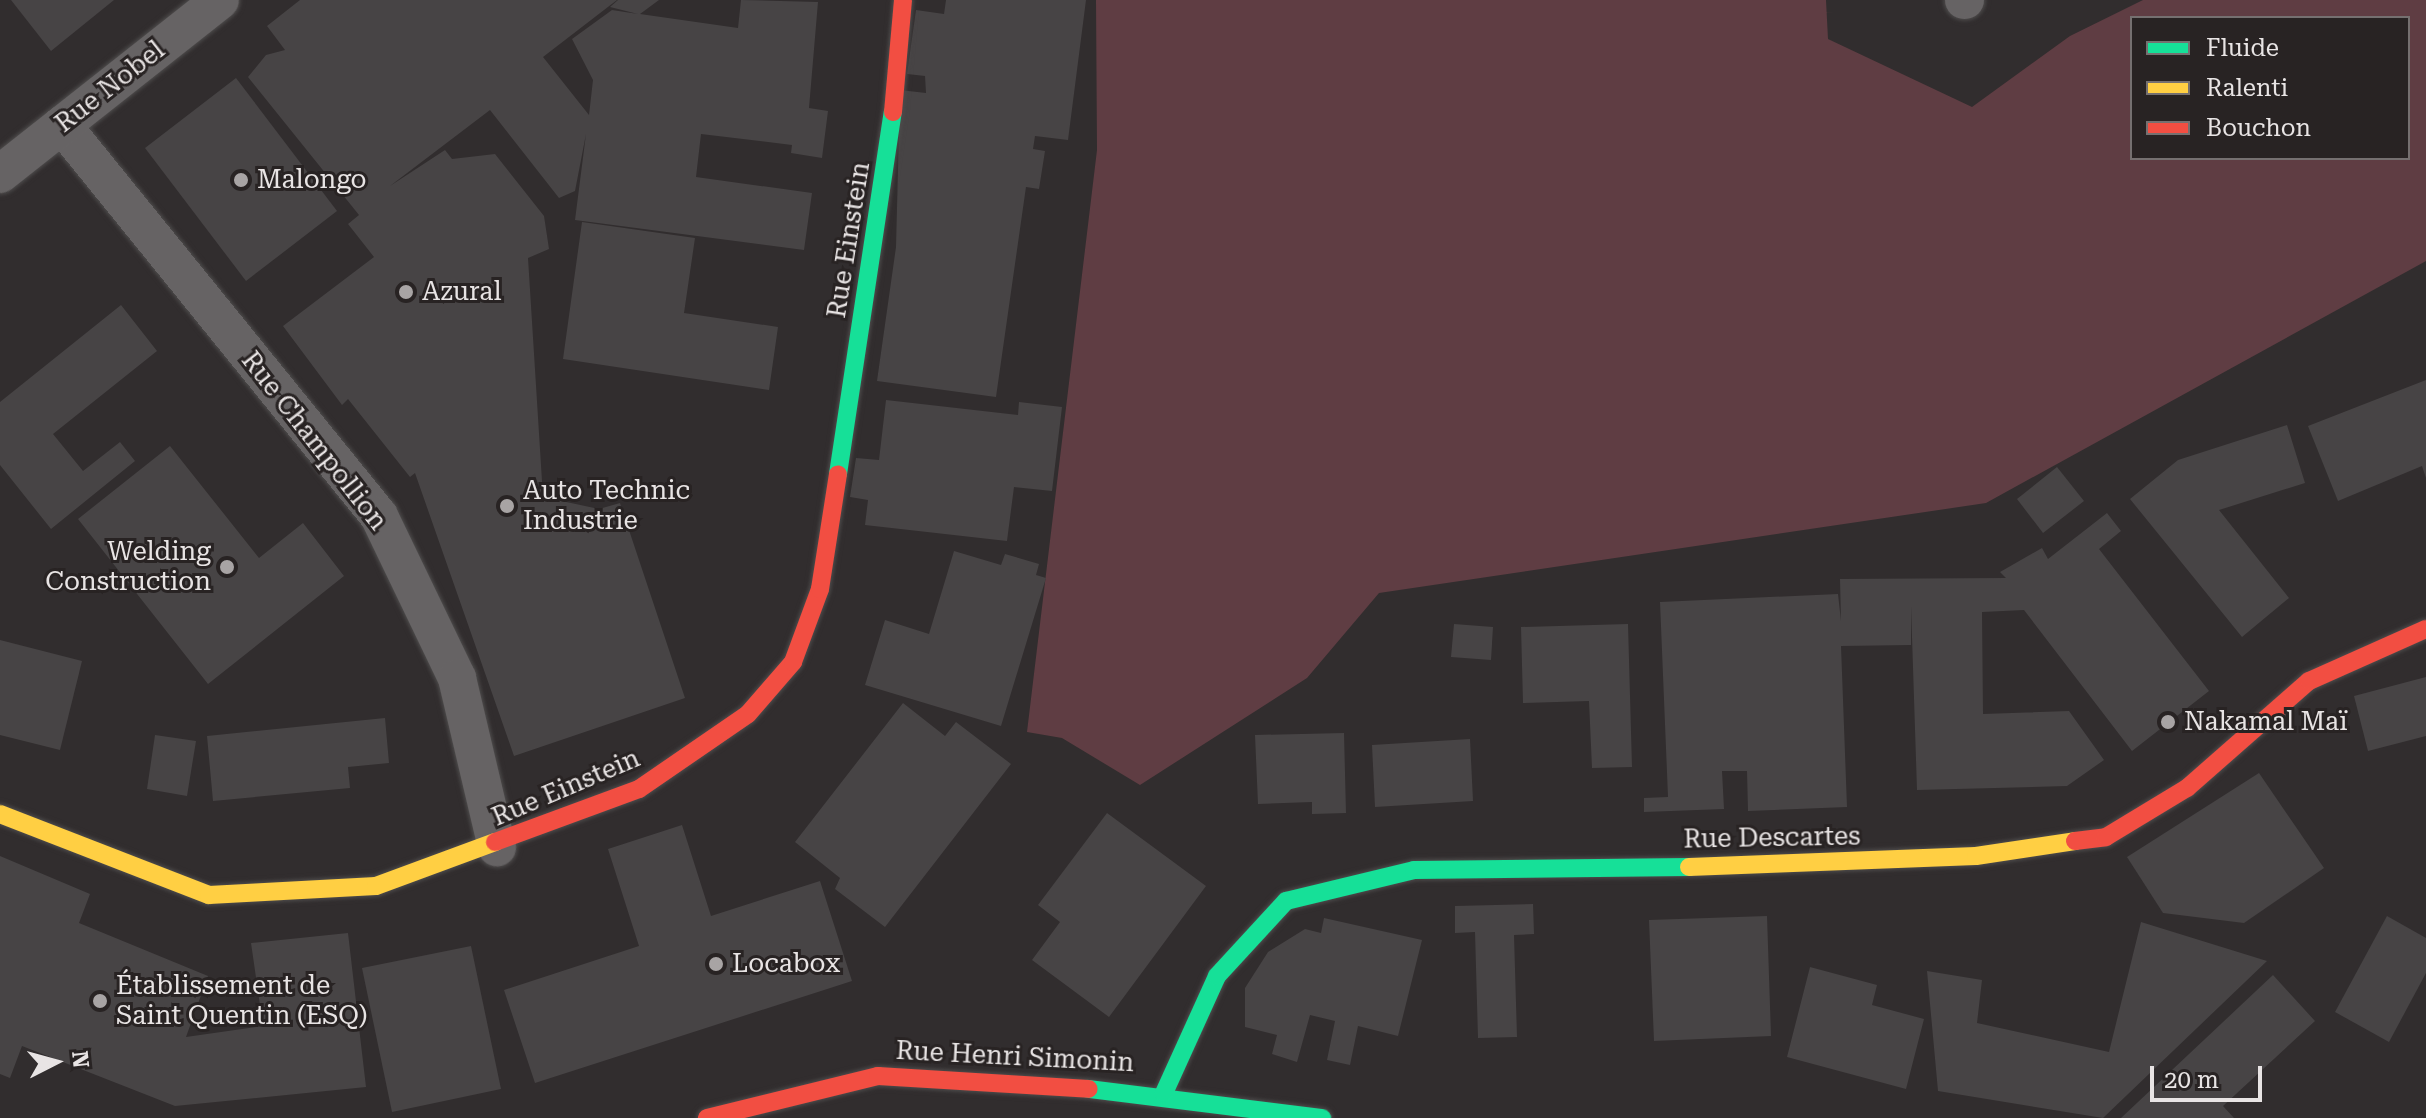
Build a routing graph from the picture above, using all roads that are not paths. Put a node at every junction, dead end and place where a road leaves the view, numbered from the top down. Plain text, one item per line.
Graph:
1 (220, 0) edge
2 (903, 0) edge
3 (62, 125) junction
4 (0, 174) edge
5 (2426, 629) edge
6 (0, 814) edge
7 (497, 847) junction
8 (1164, 1093) junction
9 (707, 1118) edge
10 (1322, 1118) edge

1 - 3 street, Rue Nobel
2 - 7 street, Rue Einstein
3 - 4 street, Rue Nobel
3 - 7 street, Rue Champollion
5 - 8 street, Rue Descartes
6 - 7 street, Rue Einstein
8 - 9 street, Rue Henri Simonin
8 - 10 street, Rue Henri Simonin

